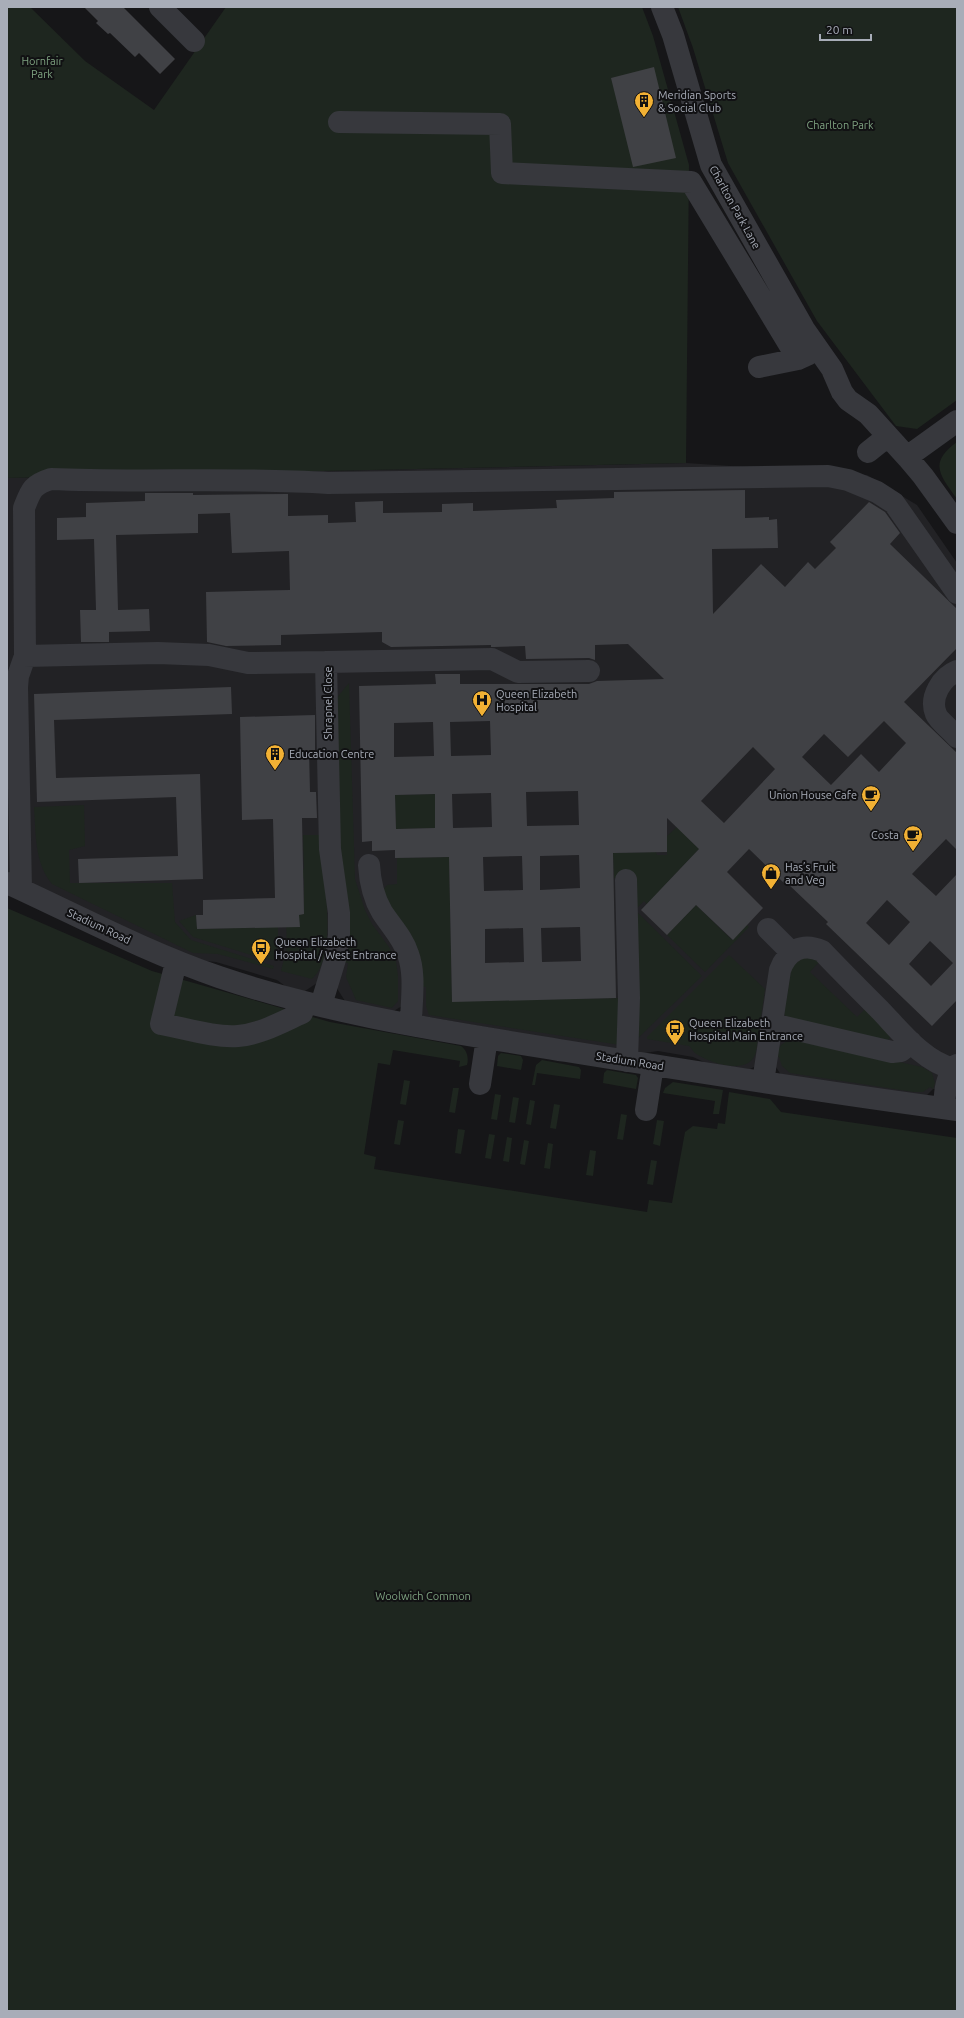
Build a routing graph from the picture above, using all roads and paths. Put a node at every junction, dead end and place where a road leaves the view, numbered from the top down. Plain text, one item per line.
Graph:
1 (160, 7) edge
2 (662, 7) edge
3 (194, 41) dead end
4 (339, 122) dead end
5 (817, 349) junction
6 (798, 359) junction
7 (759, 367) dead end
8 (957, 421) edge
9 (888, 436) junction
10 (868, 452) dead end
11 (907, 457) junction
12 (957, 523) edge
13 (957, 593) edge
14 (25, 656) junction
15 (326, 662) junction
16 (590, 671) dead end
17 (957, 671) edge
18 (957, 737) edge
19 (14, 827) edge
20 (369, 865) dead end
21 (626, 880) dead end
22 (14, 886) edge
23 (768, 929) dead end
24 (791, 952) junction
25 (176, 962) junction
26 (313, 1003) junction
27 (411, 1024) junction
28 (772, 1024) junction
29 (487, 1038) junction
30 (911, 1042) junction
31 (627, 1061) junction
32 (653, 1066) junction
33 (955, 1067) edge
34 (763, 1082) junction
35 (480, 1084) dead end
36 (951, 1109) edge
37 (646, 1110) dead end

1 - 3 street
2 - 5 street, Charlton Park Lane
4 - 6 street
5 - 6 street
5 - 9 street, Charlton Park Lane
6 - 7 street
8 - 11 street
9 - 10 street
9 - 11 street, Charlton Park Lane
11 - 12 street, Charlton Park Lane
13 - 14 street, Stadium Road
14 - 15 street
14 - 19 street, Stadium Road
15 - 16 street, Shrapnel Close
15 - 26 street, Shrapnel Close
17 - 18 street
19 - 22 street, Stadium Road
20 - 27 street
21 - 31 street
22 - 25 street, Stadium Road
23 - 24 street
24 - 28 street
24 - 30 street
25 - 26 street, Stadium Road
25 - 26 street
26 - 27 street, Stadium Road
27 - 29 street, Stadium Road
28 - 30 street
28 - 34 street
29 - 31 street, Stadium Road
29 - 35 street
30 - 33 street
31 - 32 street, Stadium Road
32 - 34 street, Stadium Road
32 - 37 street
33 - 36 street
34 - 36 street, Stadium Road

